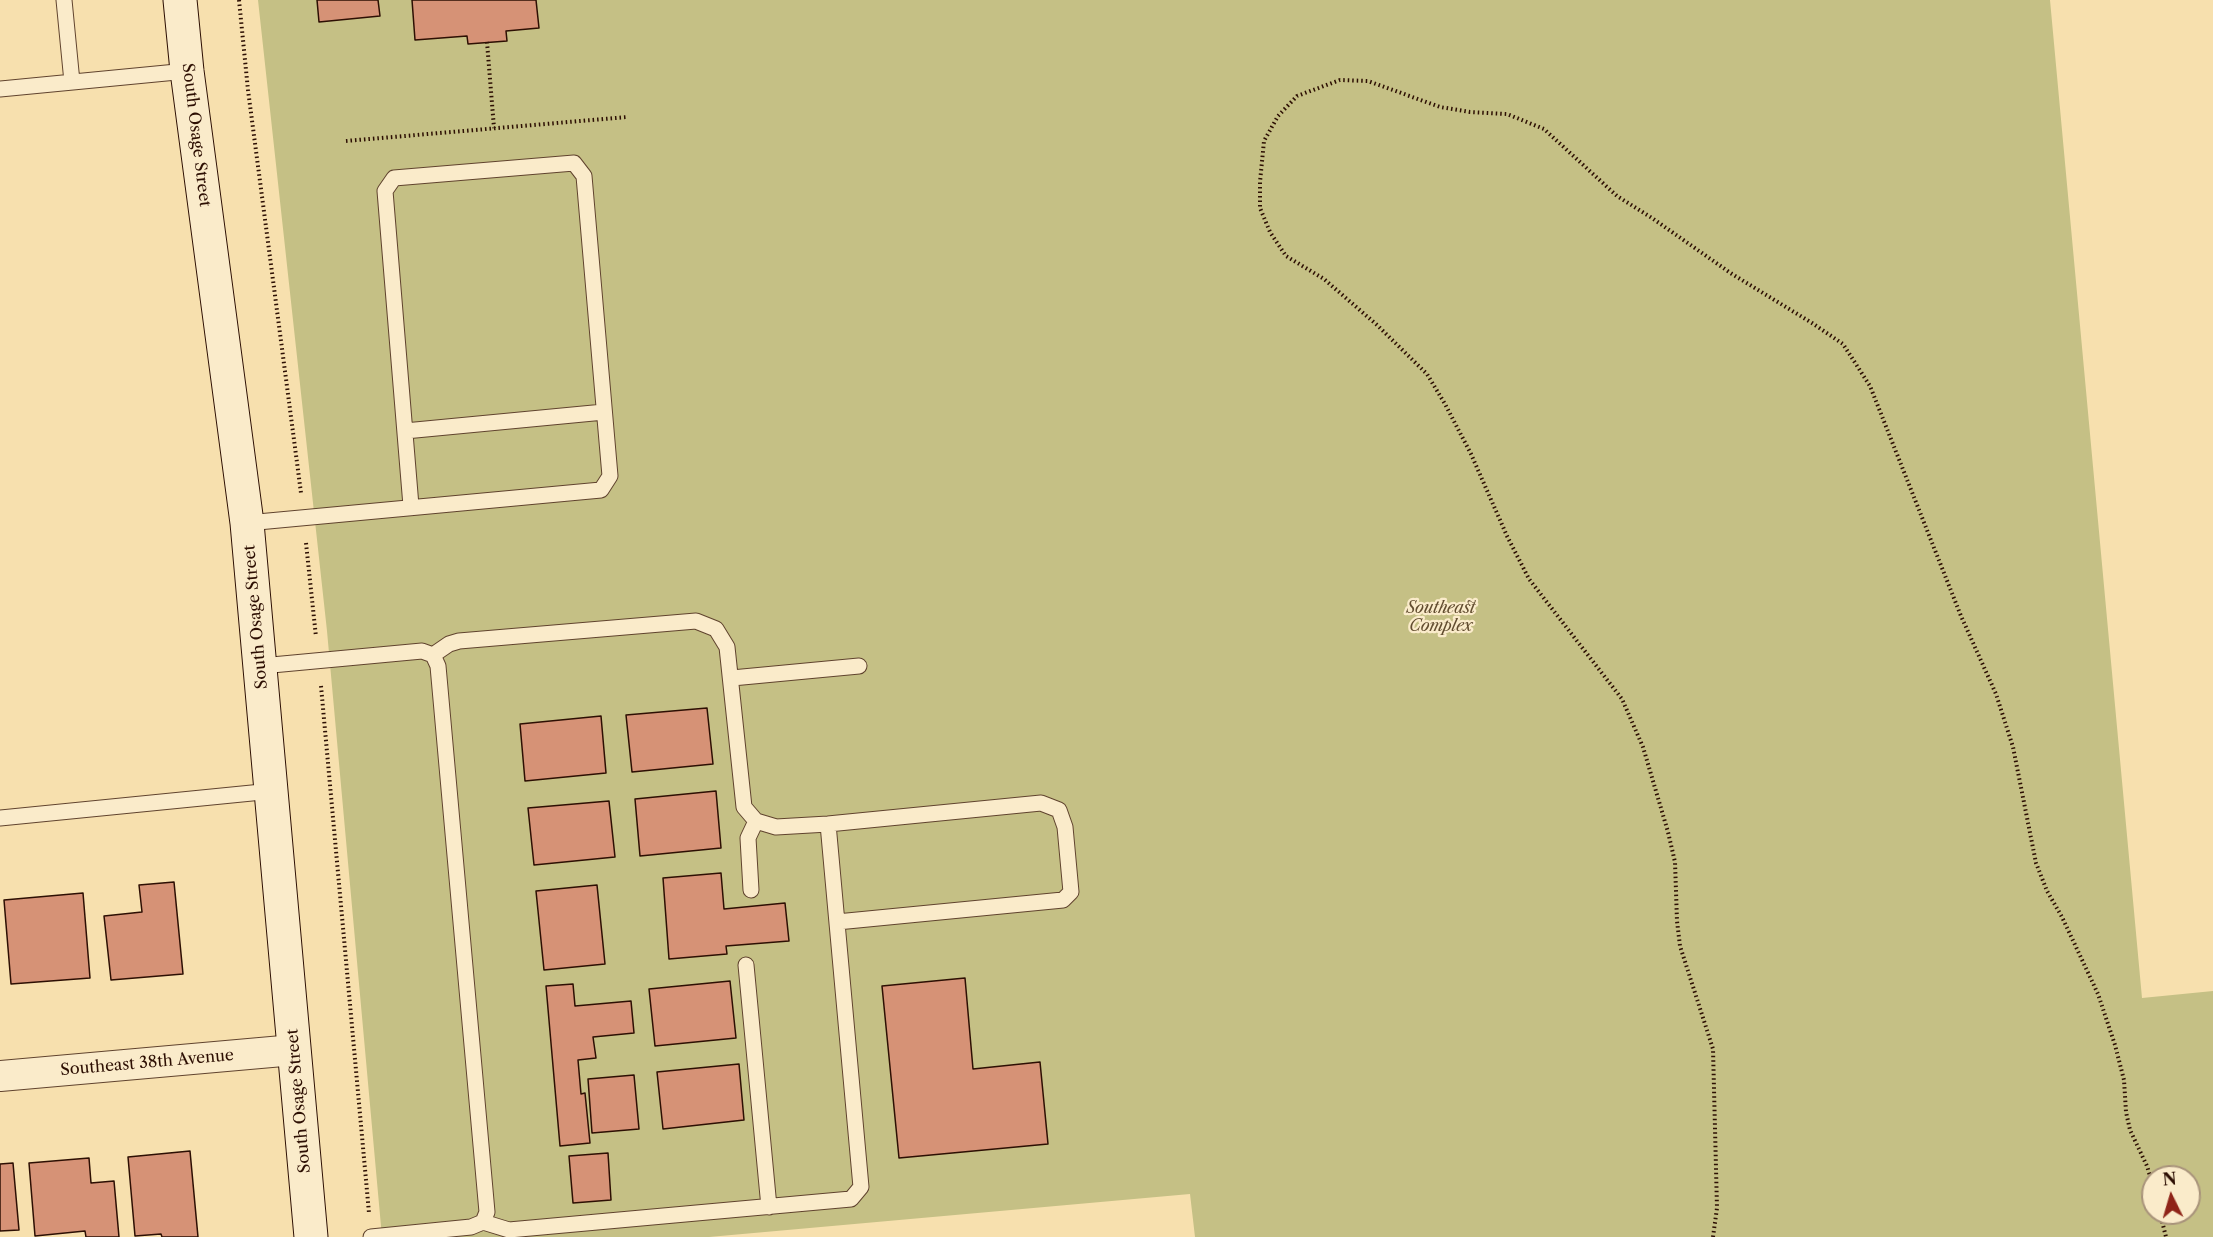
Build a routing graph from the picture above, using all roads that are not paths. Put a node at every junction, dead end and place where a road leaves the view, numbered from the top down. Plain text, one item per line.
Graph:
1 (64, 0) edge
2 (180, 0) edge
3 (187, 71) junction
4 (72, 82) junction
5 (0, 89) edge
6 (604, 412) junction
7 (405, 431) junction
8 (411, 506) junction
9 (247, 523) junction
10 (433, 655) junction
11 (261, 666) junction
12 (860, 666) dead end
13 (732, 678) junction
14 (272, 791) junction
15 (0, 818) edge
16 (756, 821) junction
17 (828, 824) junction
18 (751, 890) dead end
19 (837, 922) junction
20 (746, 965) dead end
21 (294, 1050) junction
22 (0, 1076) edge
23 (769, 1208) junction
24 (483, 1222) junction
25 (311, 1237) edge
26 (371, 1237) edge

1 - 4 lane
2 - 3 main road, South Osage Street
3 - 4 lane
3 - 9 main road, South Osage Street
4 - 5 lane
6 - 7 lane
6 - 7 lane
6 - 8 lane
7 - 8 lane
8 - 9 lane
9 - 11 main road, South Osage Street
10 - 11 lane
10 - 13 lane
10 - 24 lane
11 - 14 main road, South Osage Street
12 - 13 lane
13 - 16 lane
14 - 15 lane
14 - 21 main road, South Osage Street
16 - 17 lane
16 - 18 lane
17 - 19 lane
17 - 19 lane
19 - 23 lane
20 - 23 lane
21 - 22 street, Southeast 38th Avenue
21 - 25 main road, South Osage Street
23 - 24 lane
24 - 26 lane

